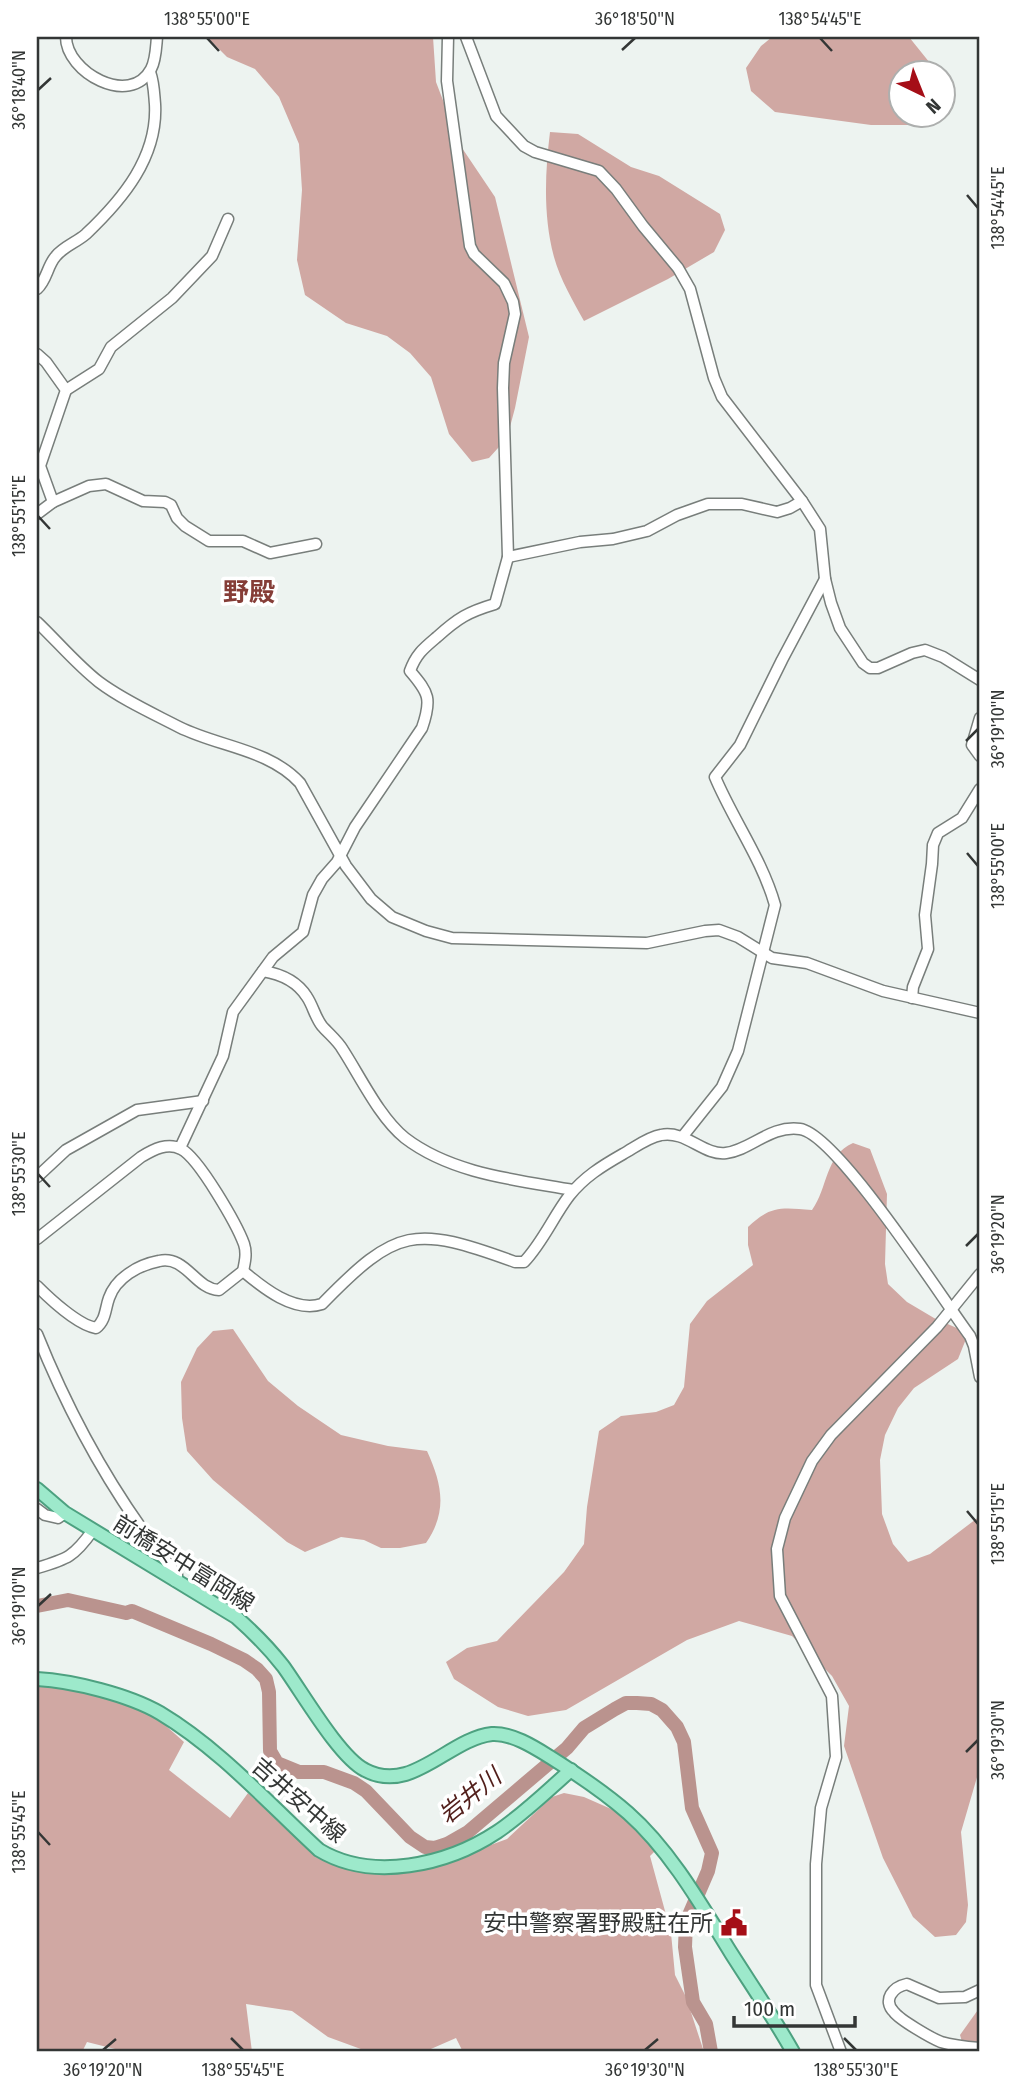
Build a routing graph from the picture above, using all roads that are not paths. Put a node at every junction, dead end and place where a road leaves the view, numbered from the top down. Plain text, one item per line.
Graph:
1 (66, 37) edge
2 (157, 37) edge
3 (448, 37) edge
4 (466, 37) edge
5 (150, 72) junction
6 (228, 219) dead end
7 (37, 289) edge
8 (37, 354) edge
9 (66, 390) junction
10 (802, 501) junction
11 (53, 502) junction
12 (37, 514) edge
13 (316, 544) dead end
14 (508, 557) junction
15 (825, 579) junction
16 (37, 622) edge
17 (980, 680) edge
18 (980, 718) edge
19 (980, 756) edge
20 (980, 789) edge
21 (341, 855) junction
22 (762, 954) junction
23 (263, 971) junction
24 (912, 998) junction
25 (980, 1013) edge
26 (203, 1101) junction
27 (683, 1136) junction
28 (180, 1148) junction
29 (37, 1177) edge
30 (573, 1191) junction
31 (37, 1239) edge
32 (243, 1271) junction
33 (980, 1274) edge
34 (37, 1286) edge
35 (951, 1311) junction
36 (37, 1334) edge
37 (980, 1377) edge
38 (37, 1489) edge
39 (37, 1509) edge
40 (65, 1513) junction
41 (93, 1530) junction
42 (37, 1568) edge
43 (175, 1581) junction
44 (37, 1679) edge
45 (568, 1768) junction
46 (980, 1990) edge
47 (980, 2048) edge
48 (793, 2052) edge
49 (841, 2052) edge

1 - 5 street
2 - 5 street
3 - 14 street
4 - 10 street
5 - 7 street
6 - 9 street
8 - 9 street
9 - 11 street
10 - 14 street
10 - 15 street
11 - 12 street
11 - 13 street
14 - 21 street
15 - 17 street
15 - 22 street
16 - 21 street
18 - 19 street
20 - 24 street
21 - 22 street
21 - 23 street
22 - 24 street
22 - 27 street
23 - 26 street
23 - 30 street
24 - 25 street
26 - 28 street
26 - 29 street
27 - 30 street
27 - 35 street
28 - 31 street
28 - 32 street
30 - 32 street
32 - 34 street
33 - 35 street
35 - 37 street
35 - 49 street
36 - 43 street
38 - 40 main road, 前橋安中富岡線
39 - 40 street
40 - 41 main road, 前橋安中富岡線
41 - 42 street
41 - 43 main road, 前橋安中富岡線
43 - 45 main road, 前橋安中富岡線
44 - 45 main road, 吉井安中線
45 - 48 main road
46 - 47 street

